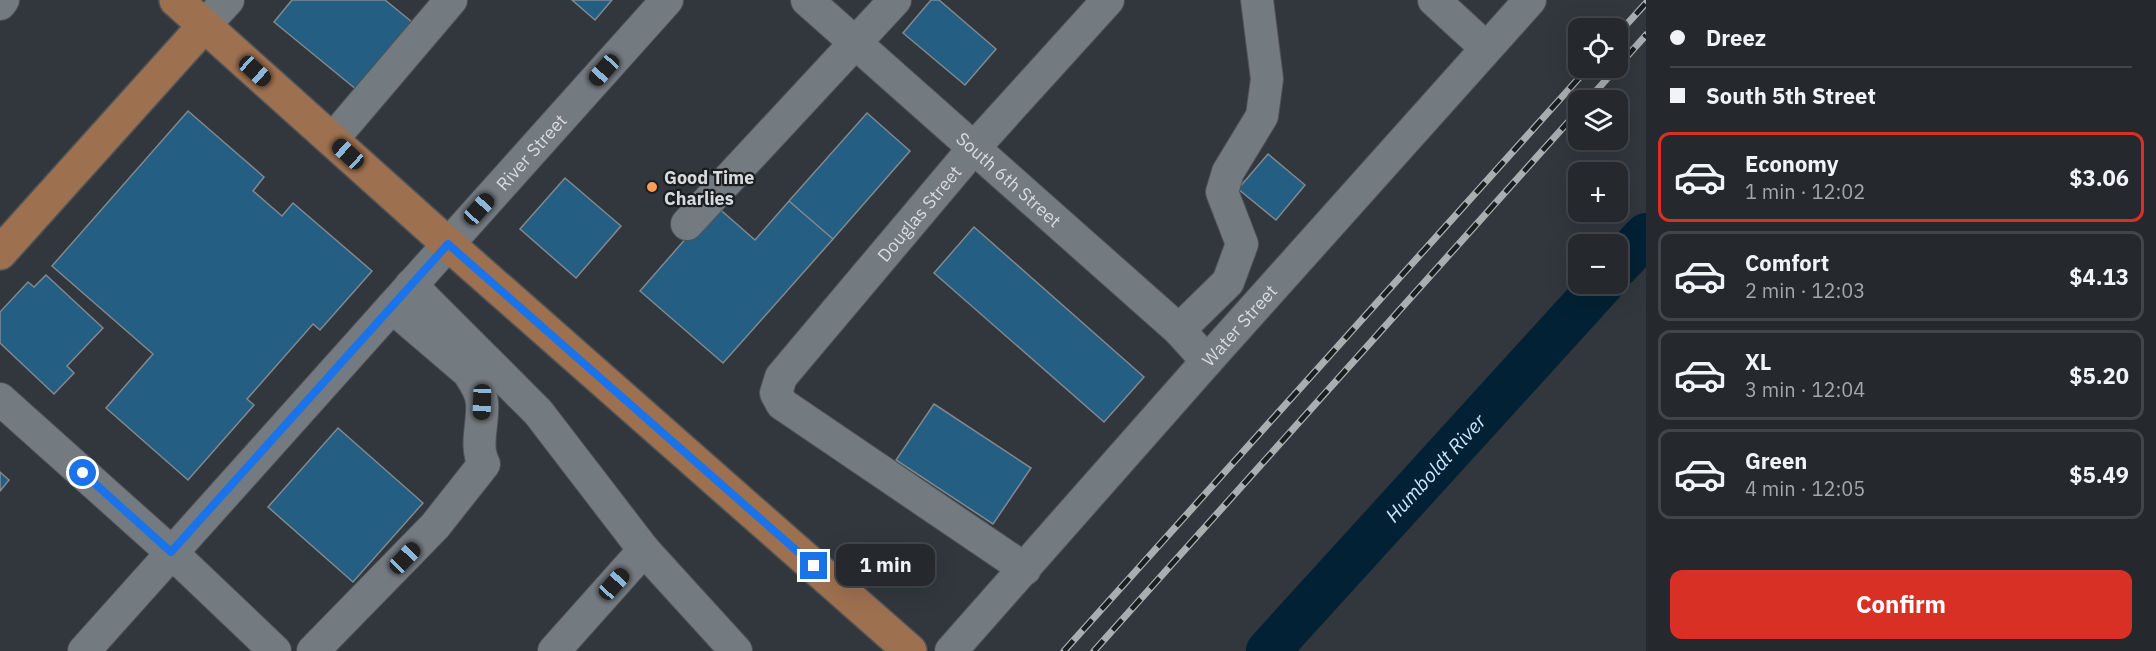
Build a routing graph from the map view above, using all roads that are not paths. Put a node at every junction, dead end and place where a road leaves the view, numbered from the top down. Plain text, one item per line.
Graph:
1 (3, 0) edge
2 (176, 0) edge
3 (228, 0) edge
4 (451, 0) edge
5 (667, 0) edge
6 (807, 0) edge
7 (895, 0) edge
8 (1108, 0) edge
9 (1257, 0) edge
10 (1434, 0) edge
11 (1530, 0) edge
12 (0, 4) edge
13 (204, 26) junction
14 (856, 43) junction
15 (1486, 48) junction
16 (332, 140) junction
17 (973, 149) junction
18 (687, 224) dead end
19 (448, 244) junction
20 (0, 253) edge
21 (401, 296) junction
22 (1179, 330) junction
23 (1207, 361) junction
24 (0, 399) edge
25 (644, 550) junction
26 (171, 552) junction
27 (1025, 569) junction
28 (84, 651) edge
29 (275, 651) edge
30 (313, 651) edge
31 (554, 651) edge
32 (736, 651) edge
33 (910, 651) edge
34 (951, 651) edge

1 - 12 street
2 - 13 main road
3 - 13 street
4 - 16 street
5 - 19 street, River Street
6 - 14 street, South 6th Street
7 - 14 street
8 - 17 street, Douglas Street
9 - 22 street
10 - 15 street
11 - 15 street, Water Street
13 - 16 main road
13 - 20 main road
14 - 17 street, South 6th Street
14 - 18 street
15 - 23 street, Water Street
16 - 19 main road
17 - 22 street, South 6th Street
17 - 27 street, Douglas Street
19 - 21 street, River Street
19 - 33 main road
21 - 25 street
21 - 26 street, River Street
21 - 30 street
22 - 23 street, South 6th Street
23 - 27 street, Water Street
24 - 26 street
25 - 31 street
25 - 32 street
26 - 28 street, River Street
26 - 29 street
27 - 34 street, Water Street

